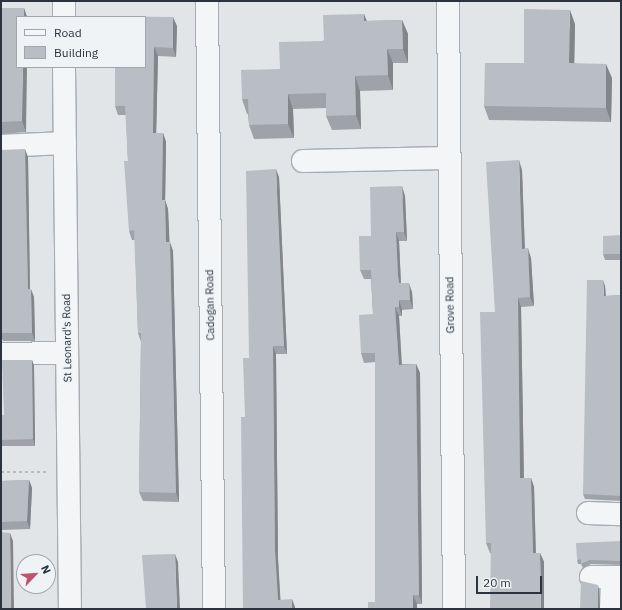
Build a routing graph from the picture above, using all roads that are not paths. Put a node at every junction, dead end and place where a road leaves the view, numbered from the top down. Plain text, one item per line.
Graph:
1 (64, 1) edge
2 (207, 1) edge
3 (448, 1) edge
4 (64, 16) edge
5 (64, 68) edge
6 (65, 143) junction
7 (1, 146) edge
8 (448, 158) junction
9 (303, 161) dead end
10 (67, 353) junction
11 (1, 354) edge
12 (588, 514) dead end
13 (621, 514) edge
14 (608, 577) edge
15 (70, 609) edge
16 (214, 609) edge
17 (454, 609) edge
18 (611, 609) edge

1 - 4 street
2 - 16 street, Cadogan Road
3 - 8 street, Grove Road
5 - 6 street, St Leonard's Road
6 - 7 street
6 - 10 street, St Leonard's Road
8 - 9 street
8 - 17 street, Grove Road
10 - 11 street
10 - 15 street, St Leonard's Road
12 - 13 street
14 - 18 street

